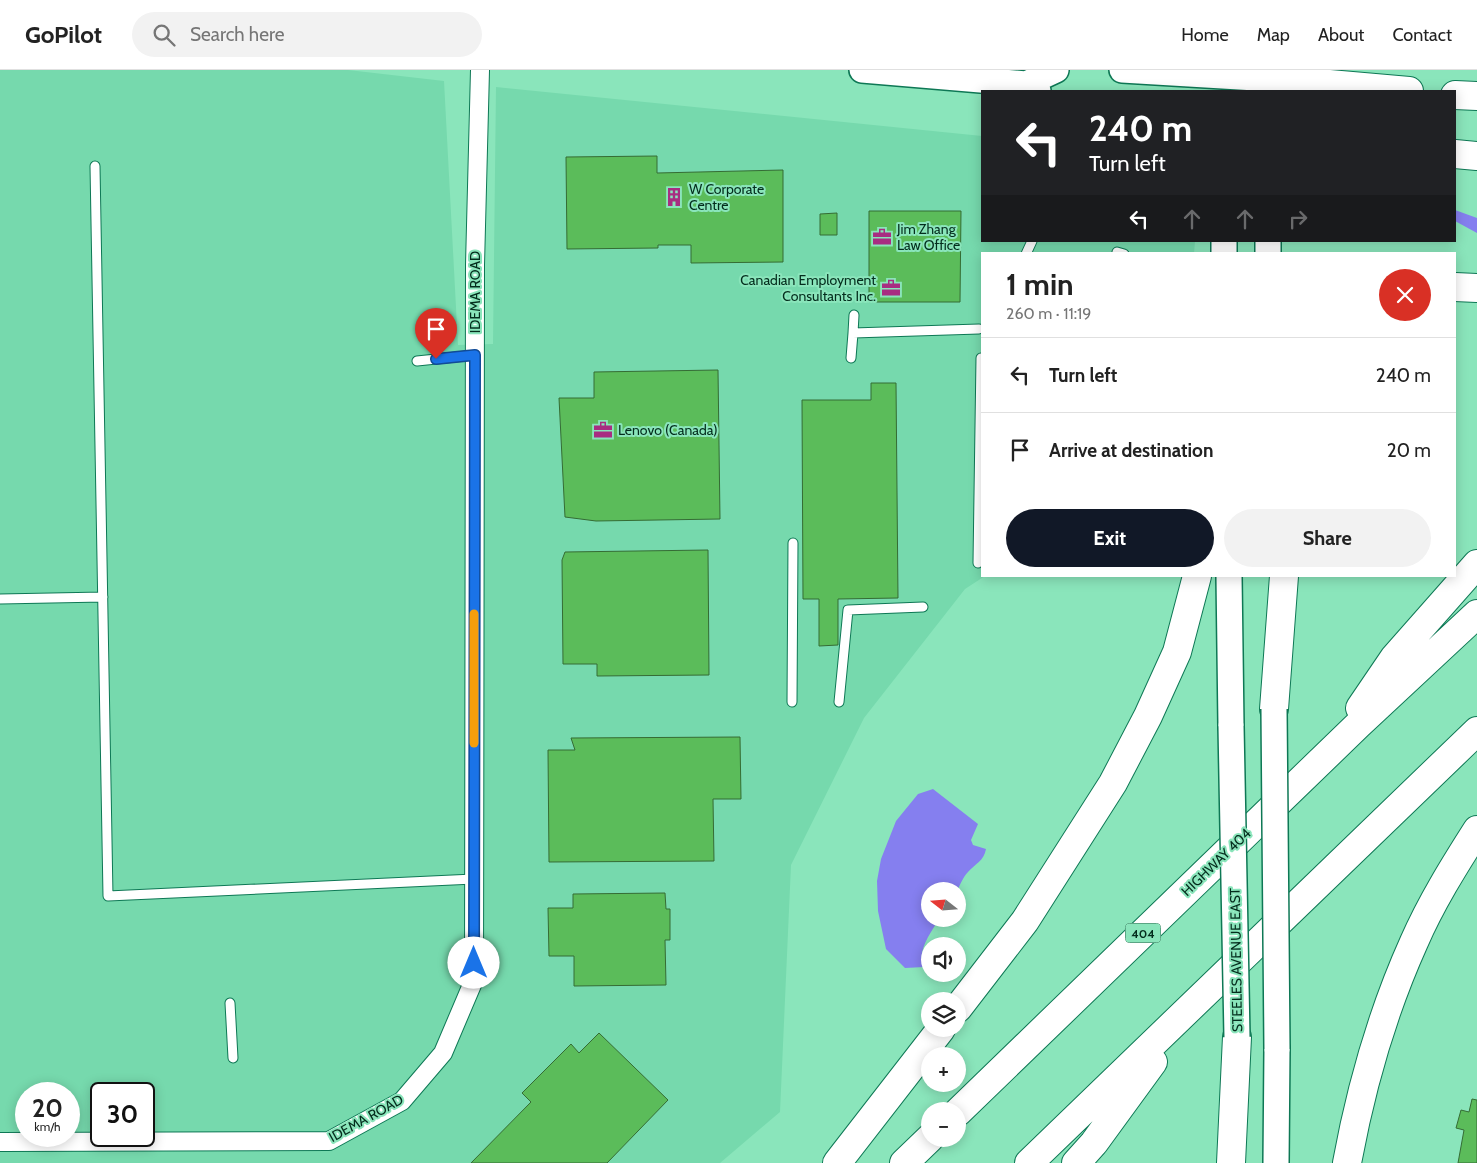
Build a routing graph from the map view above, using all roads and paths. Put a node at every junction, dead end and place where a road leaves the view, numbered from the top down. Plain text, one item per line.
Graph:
1 (480, 70) edge
2 (862, 70) edge
3 (1056, 70) edge
4 (1122, 70) edge
5 (1224, 79) edge
6 (1273, 80) edge
7 (1032, 88) edge
8 (1396, 90) edge
9 (1456, 95) edge
10 (1477, 96) edge
11 (1456, 154) edge
12 (1477, 156) edge
13 (95, 166) dead end
14 (1456, 286) edge
15 (1477, 288) edge
16 (854, 315) dead end
17 (979, 329) dead end
18 (853, 334) junction
19 (475, 355) junction
20 (851, 358) dead end
21 (981, 358) dead end
22 (417, 361) dead end
23 (981, 473) edge
24 (794, 543) dead end
25 (978, 563) dead end
26 (1477, 564) edge
27 (1197, 577) edge
28 (1229, 577) edge
29 (1270, 577) edge
30 (1284, 577) edge
31 (103, 597) junction
32 (0, 599) edge
33 (923, 607) dead end
34 (1477, 614) edge
35 (792, 702) dead end
36 (839, 702) dead end
37 (1274, 709) junction
38 (1477, 731) edge
39 (1328, 754) junction
40 (1477, 830) edge
41 (474, 878) junction
42 (966, 998) edge
43 (1196, 1002) junction
44 (230, 1003) dead end
45 (936, 1037) edge
46 (1237, 1037) junction
47 (233, 1058) dead end
48 (966, 1104) edge
49 (0, 1142) edge
50 (921, 1147) edge
51 (837, 1163) edge
52 (904, 1163) edge
53 (1029, 1163) edge
54 (1076, 1163) edge
55 (1231, 1163) edge
56 (1241, 1163) edge
57 (1276, 1163) edge
58 (1347, 1163) edge

1 - 19 street, IDEMA ROAD
2 - 7 main road
3 - 7 main road
4 - 5 main road
5 - 6 main road
6 - 8 highway
9 - 10 highway
11 - 12 highway
13 - 31 lane
14 - 15 highway
16 - 18 lane
17 - 18 lane
18 - 20 lane
19 - 22 lane
19 - 41 street, IDEMA ROAD
21 - 23 lane
23 - 25 lane
24 - 35 lane
26 - 39 highway
27 - 42 highway
28 - 46 main road, STEELES AVENUE EAST, bridge
29 - 37 main road
30 - 37 highway
31 - 32 lane
31 - 41 lane
33 - 36 lane
34 - 39 highway, HIGHWAY 404 / 404
37 - 57 main road, bridge
38 - 43 highway
39 - 48 highway, HIGHWAY 404 / 404
40 - 58 highway
41 - 49 street, IDEMA ROAD
43 - 53 highway
43 - 54 highway
44 - 47 lane
45 - 51 highway
46 - 55 highway
46 - 56 main road, STEELES AVENUE EAST
50 - 52 highway

